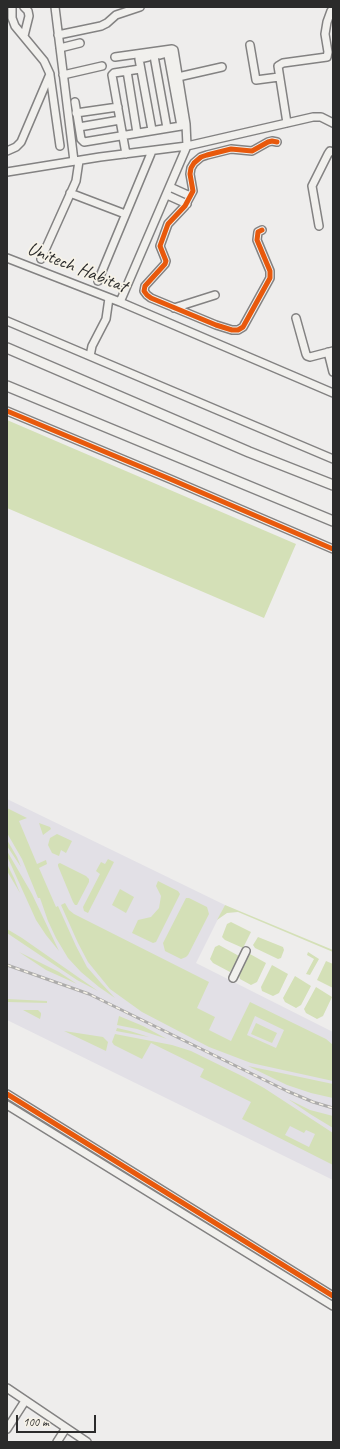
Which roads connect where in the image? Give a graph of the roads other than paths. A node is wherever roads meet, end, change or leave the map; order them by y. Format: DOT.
graph roads {
  1 [pos="12,7"];
  2 [pos="24,7"];
  3 [pos="30,7"];
  4 [pos="55,7"];
  5 [pos="139,7"];
  6 [pos="330,10"];
  7 [pos="9,18"];
  8 [pos="32,24"];
  9 [pos="58,35"];
  10 [pos="24,36"];
  11 [pos="80,43"];
  12 [pos="250,45"];
  13 [pos="60,48"];
  14 [pos="154,56"];
  15 [pos="115,58"];
  16 [pos="102,66"];
  17 [pos="222,67"];
  18 [pos="140,68"];
  19 [pos="127,71"];
  20 [pos="50,74"];
  21 [pos="63,75"];
  22 [pos="178,77"];
  23 [pos="280,77"];
  24 [pos="75,102"];
  25 [pos="118,107"];
  26 [pos="76,113"];
  27 [pos="120,120"];
  28 [pos="287,122"];
  29 [pos="333,123"];
  30 [pos="79,127"];
  31 [pos="167,128"];
  32 [pos="152,130"];
  33 [pos="137,133"];
  34 [pos="122,135"];
  35 [pos="277,142"];
  36 [pos="60,146"];
  37 [pos="187,146"];
  38 [pos="7,151"];
  39 [pos="152,151"];
  40 [pos="333,152"];
  41 [pos="126,154"];
  42 [pos="76,161"];
  43 [pos="7,172"];
  44 [pos="170,187"];
  45 [pos="70,193"];
  46 [pos="167,194"];
  47 [pos="190,196"];
  48 [pos="186,204"];
  49 [pos="125,214"];
  50 [pos="319,226"];
  51 [pos="262,230"];
  52 [pos="7,258"];
  53 [pos="41,260"];
  54 [pos="98,281"];
  55 [pos="215,295"];
  56 [pos="109,298"];
  57 [pos="120,302"];
  58 [pos="174,308"];
  59 [pos="296,318"];
  60 [pos="7,321"];
  61 [pos="7,348"];
  62 [pos="330,352"];
  63 [pos="90,356"];
  64 [pos="333,372"];
  65 [pos="7,386"];
  66 [pos="333,393"];
  67 [pos="7,411"];
  68 [pos="333,459"];
  69 [pos="333,485"];
  70 [pos="333,521"];
  71 [pos="333,549"];
  72 [pos="246,951"];
  73 [pos="233,978"];
  74 [pos="7,1094"];
  75 [pos="7,1105"];
  76 [pos="333,1296"];
  77 [pos="333,1306"];
  78 [pos="7,1388"];
  79 [pos="25,1401"];
  80 [pos="66,1428"];
  81 [pos="7,1430"];
  82 [pos="57,1442"];
  83 [pos="88,1442"];
  1 -- 7 [label="street"];
  2 -- 10 [label="street"];
  3 -- 8 [label="street"];
  4 -- 9 [label="street"];
  5 -- 9 [label="street"];
  6 -- 23 [label="street"];
  7 -- 10 [label="street"];
  9 -- 13 [label="street"];
  10 -- 20 [label="street"];
  11 -- 13 [label="street"];
  12 -- 23 [label="street"];
  13 -- 21 [label="street"];
  14 -- 18 [label="street"];
  14 -- 31 [label="street"];
  14 -- 31 [label="street"];
  15 -- 22 [label="street"];
  16 -- 21 [label="street"];
  17 -- 22 [label="street"];
  18 -- 19 [label="street"];
  18 -- 32 [label="street"];
  19 -- 25 [label="street"];
  19 -- 33 [label="street"];
  20 -- 36 [label="street"];
  20 -- 38 [label="street"];
  21 -- 42 [label="street"];
  22 -- 37 [label="street"];
  23 -- 28 [label="street"];
  24 -- 26 [label="street"];
  25 -- 26 [label="street"];
  25 -- 27 [label="street"];
  26 -- 30 [label="street"];
  27 -- 30 [label="street"];
  27 -- 34 [label="street"];
  28 -- 29 [label="street"];
  28 -- 37 [label="street"];
  30 -- 34 [label="street"];
  31 -- 32 [label="street"];
  32 -- 33 [label="street"];
  33 -- 34 [label="street"];
  34 -- 41 [label="street"];
  35 -- 47 [label="street"];
  37 -- 39 [label="street"];
  37 -- 44 [label="street"];
  39 -- 41 [label="street"];
  39 -- 49 [label="street"];
  40 -- 50 [label="street"];
  41 -- 42 [label="street"];
  42 -- 43 [label="street"];
  42 -- 45 [label="street"];
  44 -- 46 [label="street"];
  44 -- 47 [label="street"];
  45 -- 49 [label="street"];
  45 -- 53 [label="street"];
  46 -- 48 [label="street"];
  46 -- 57 [label="street"];
  47 -- 48 [label="street"];
  48 -- 58 [label="street"];
  49 -- 54 [label="street"];
  51 -- 58 [label="street"];
  52 -- 56 [label="street, Unitech Habitat"];
  55 -- 58 [label="street"];
  56 -- 57 [label="street, Unitech Habitat"];
  56 -- 63 [label="street"];
  57 -- 66 [label="street, Unitech Habitat"];
  59 -- 62 [label="street"];
  60 -- 63 [label="street"];
  61 -- 69 [label="main road"];
  62 -- 64 [label="street"];
  63 -- 68 [label="street"];
  65 -- 70 [label="main road"];
  67 -- 71 [label="street"];
  72 -- 73 [label="street"];
  74 -- 76 [label="street"];
  75 -- 77 [label="street"];
  78 -- 79 [label="street"];
  79 -- 80 [label="street"];
  79 -- 81 [label="street"];
  80 -- 82 [label="street"];
  80 -- 83 [label="street"];
}
